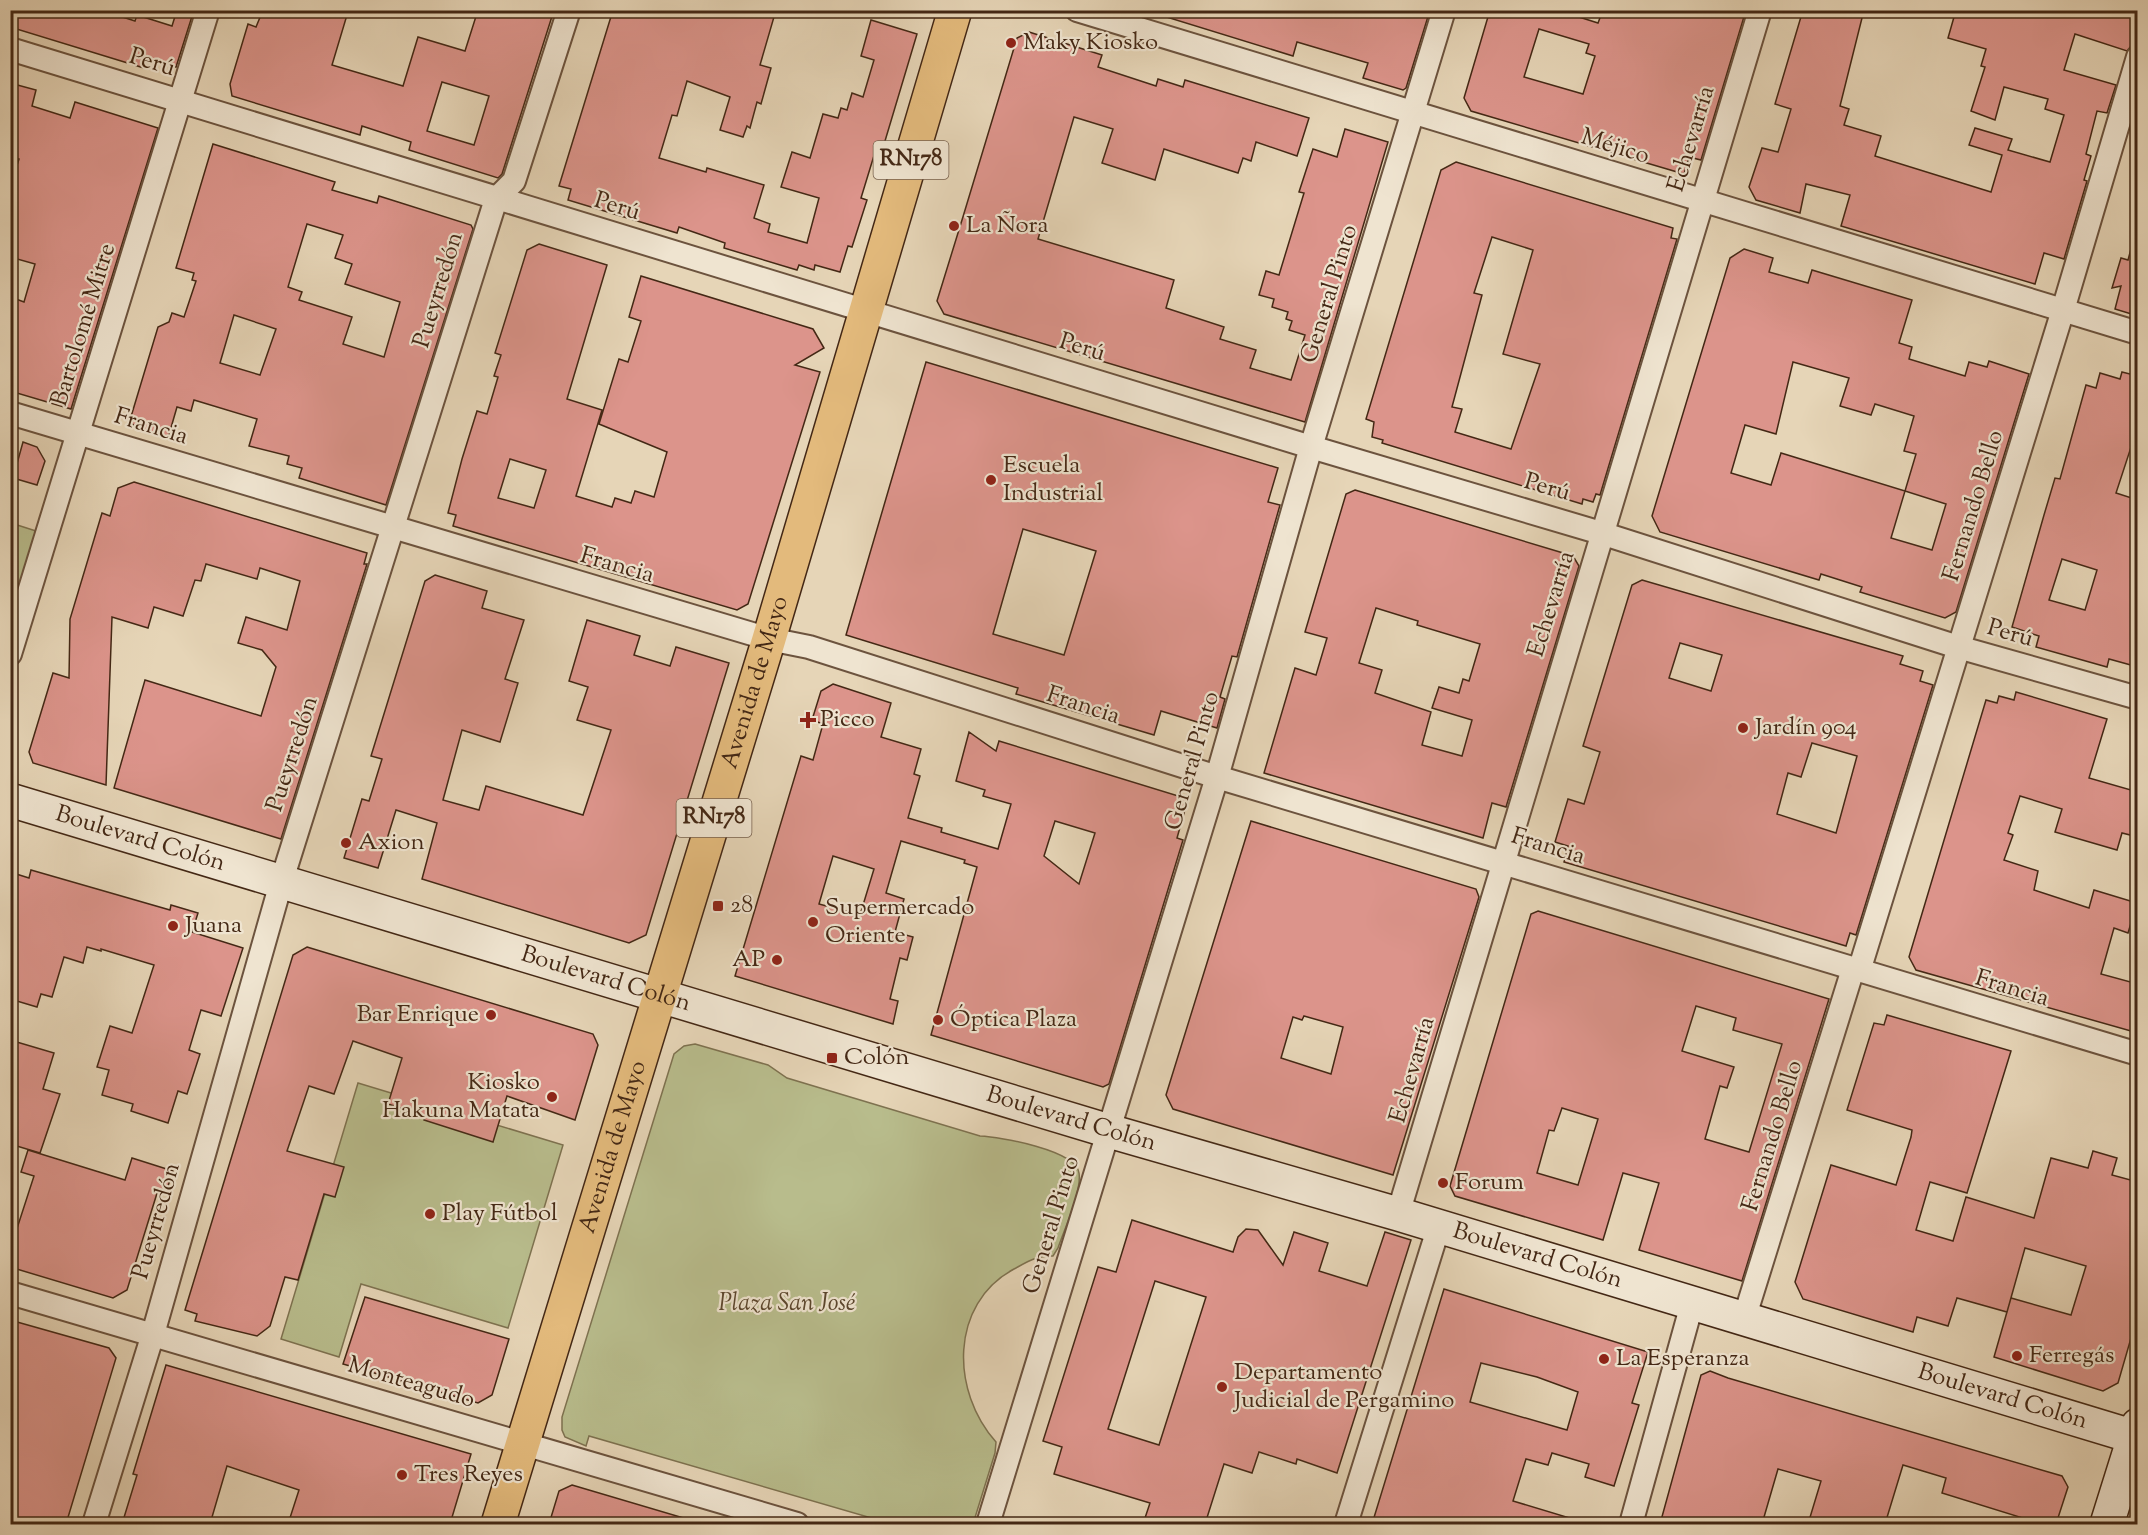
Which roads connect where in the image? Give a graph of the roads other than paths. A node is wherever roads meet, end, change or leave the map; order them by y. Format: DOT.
graph roads {
  1 [pos="208,10"];
  2 [pos="569,10"];
  3 [pos="955,10"];
  4 [pos="1077,10"];
  5 [pos="1444,10"];
  6 [pos="1760,10"];
  7 [pos="10,49"];
  8 [pos="2138,57"];
  9 [pos="181,100"];
  10 [pos="1414,113"];
  11 [pos="496,199"];
  12 [pos="1701,203"];
  13 [pos="867,310"];
  14 [pos="2063,310"];
  15 [pos="2138,333"];
  16 [pos="10,413"];
  17 [pos="79,434"];
  18 [pos="1311,447"];
  19 [pos="393,528"];
  20 [pos="1601,533"];
  21 [pos="769,639"];
  22 [pos="1958,647"];
  23 [pos="10,654"];
  24 [pos="2138,698"];
  25 [pos="1217,777"];
  26 [pos="10,800"];
  27 [pos="1503,861"];
  28 [pos="281,883"];
  29 [pos="1856,970"];
  30 [pos="661,997"];
  31 [pos="2138,1054"];
  32 [pos="1109,1131"];
  33 [pos="1398,1214"];
  34 [pos="1439,1226"];
  35 [pos="10,1293"];
  36 [pos="1692,1304"];
  37 [pos="1744,1319"];
  38 [pos="153,1335"];
  39 [pos="2136,1434"];
  40 [pos="524,1444"];
  41 [pos="94,1524"];
  42 [pos="498,1524"];
  43 [pos="797,1524"];
  44 [pos="988,1524"];
  45 [pos="1346,1524"];
  46 [pos="1631,1524"];
  47 [pos="2107,1524"];
  1 -- 9 [label="street, Bartolomé Mitre"];
  2 -- 11 [label="street, Pueyrredón"];
  3 -- 13 [label="main road, Avenida de Mayo / RN178"];
  4 -- 10 [label="street, Méjico"];
  5 -- 10 [label="street, General Pinto"];
  6 -- 12 [label="street, Echevarría"];
  7 -- 9 [label="street, Perú"];
  8 -- 14 [label="street, Fernando Bello"];
  9 -- 11 [label="street, Perú"];
  9 -- 17 [label="street, Bartolomé Mitre"];
  10 -- 12 [label="street, Méjico"];
  10 -- 18 [label="street, General Pinto"];
  11 -- 13 [label="street, Perú"];
  11 -- 19 [label="street, Pueyrredón"];
  12 -- 14 [label="street, Méjico"];
  12 -- 20 [label="street, Echevarría"];
  13 -- 18 [label="street, Perú"];
  13 -- 21 [label="main road, Avenida de Mayo / RN178"];
  14 -- 15 [label="street, Méjico"];
  14 -- 22 [label="street, Fernando Bello"];
  16 -- 17 [label="street, Francia"];
  17 -- 19 [label="street, Francia"];
  17 -- 23 [label="street, Bartolomé Mitre"];
  18 -- 20 [label="street, Perú"];
  18 -- 25 [label="street, General Pinto"];
  19 -- 21 [label="street, Francia"];
  19 -- 28 [label="street, Pueyrredón"];
  20 -- 22 [label="street, Perú"];
  20 -- 27 [label="street, Echevarría"];
  21 -- 25 [label="street, Francia"];
  21 -- 30 [label="main road, Avenida de Mayo / RN178"];
  22 -- 24 [label="street, Perú"];
  22 -- 29 [label="street, Fernando Bello"];
  25 -- 27 [label="street, Francia"];
  25 -- 32 [label="street, General Pinto"];
  26 -- 28 [label="main road, Boulevard Colón"];
  27 -- 29 [label="street, Francia"];
  27 -- 33 [label="street, Echevarría"];
  28 -- 30 [label="main road, Boulevard Colón"];
  28 -- 38 [label="street, Pueyrredón"];
  29 -- 31 [label="street, Francia"];
  29 -- 37 [label="street, Fernando Bello"];
  30 -- 32 [label="main road, Boulevard Colón"];
  30 -- 40 [label="main road, Avenida de Mayo / RN178"];
  32 -- 33 [label="main road, Boulevard Colón"];
  32 -- 44 [label="street, General Pinto"];
  33 -- 34 [label="main road, Boulevard Colón"];
  34 -- 36 [label="main road, Boulevard Colón"];
  34 -- 45 [label="street"];
  35 -- 38 [label="street, Monteagudo"];
  36 -- 37 [label="main road, Boulevard Colón"];
  36 -- 46 [label="street"];
  37 -- 39 [label="main road, Boulevard Colón"];
  38 -- 40 [label="street, Monteagudo"];
  38 -- 41 [label="street, Pueyrredón"];
  39 -- 47 [label="main road"];
  40 -- 42 [label="main road, Avenida de Mayo / RN178"];
  40 -- 43 [label="street, Monteagudo"];
}
